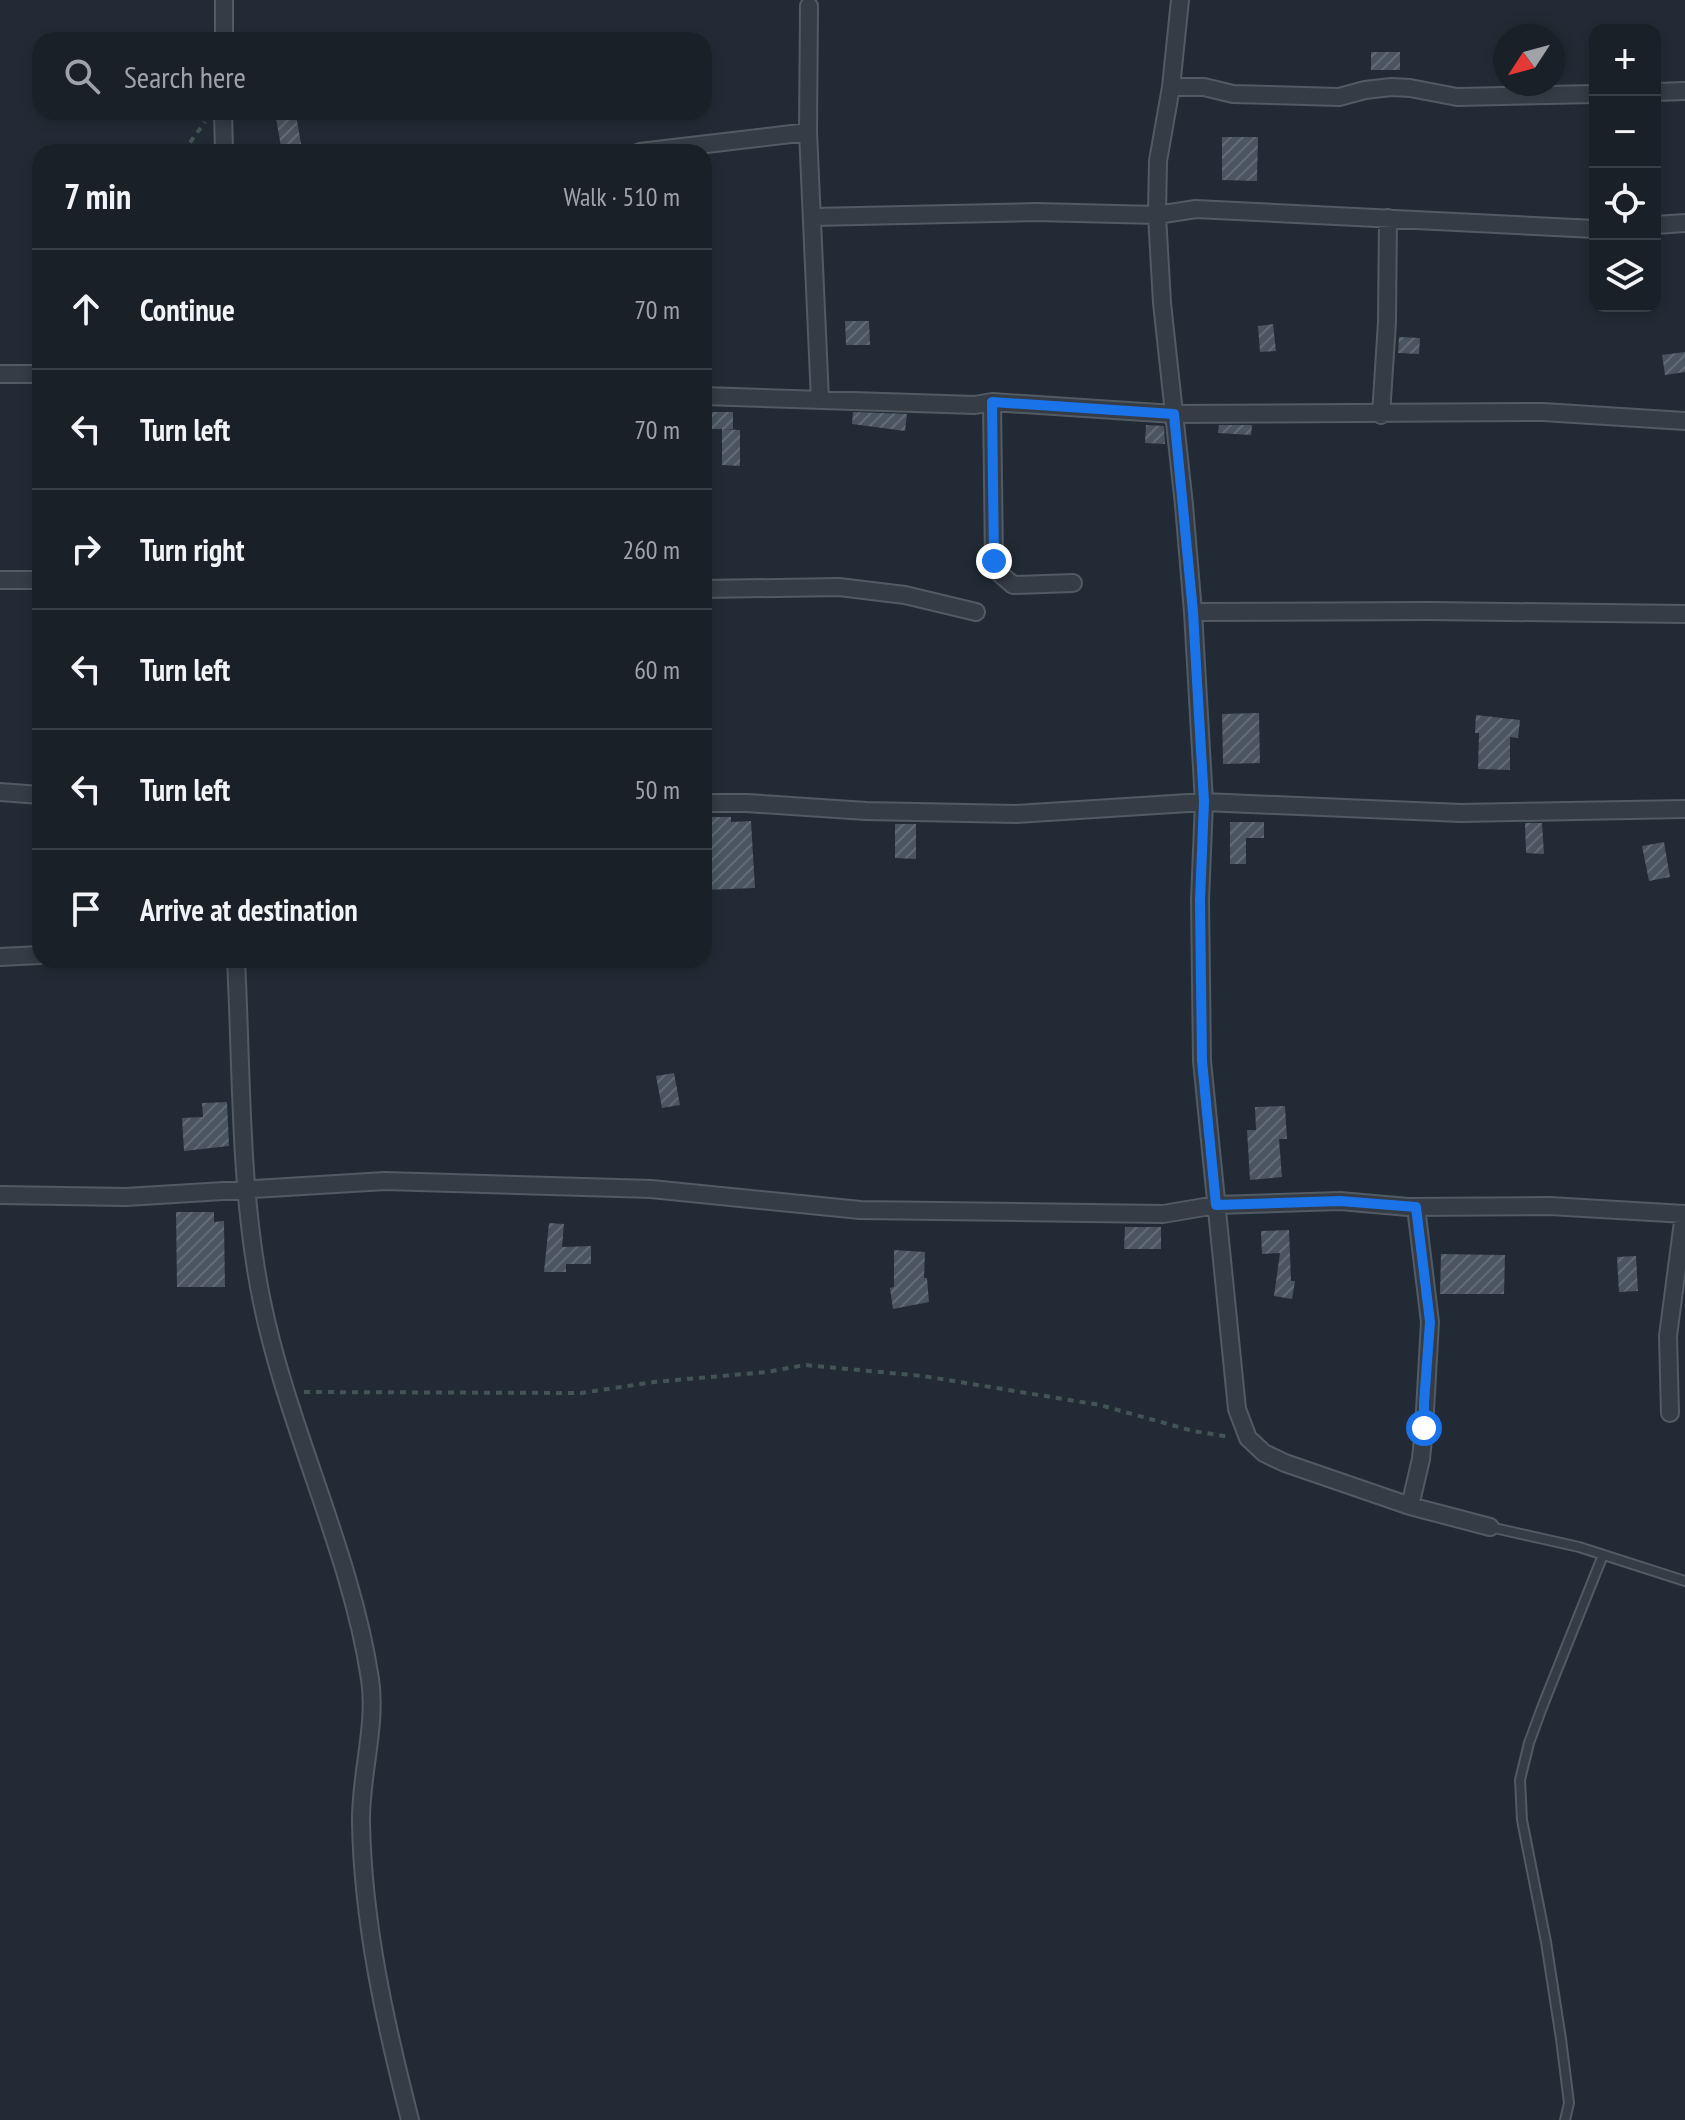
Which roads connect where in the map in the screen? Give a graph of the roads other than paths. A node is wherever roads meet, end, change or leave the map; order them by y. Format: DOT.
graph roads {
  1 [pos="224,0"];
  2 [pos="1180,0"];
  3 [pos="809,6"];
  4 [pos="224,32"];
  5 [pos="1171,87"];
  6 [pos="1685,91"];
  7 [pos="1661,92"];
  8 [pos="1589,94"];
  9 [pos="217,120"];
  10 [pos="808,132"];
  11 [pos="222,144"];
  12 [pos="707,144"];
  13 [pos="1157,215"];
  14 [pos="813,217"];
  15 [pos="1388,218"];
  16 [pos="1685,223"];
  17 [pos="1661,225"];
  18 [pos="1589,229"];
  19 [pos="0,374"];
  20 [pos="32,374"];
  21 [pos="712,396"];
  22 [pos="820,400"];
  23 [pos="992,402"];
  24 [pos="1174,414"];
  25 [pos="1381,415"];
  26 [pos="1685,421"];
  27 [pos="0,580"];
  28 [pos="32,580"];
  29 [pos="1073,583"];
  30 [pos="712,589"];
  31 [pos="976,612"];
  32 [pos="1193,612"];
  33 [pos="1685,614"];
  34 [pos="0,792"];
  35 [pos="32,794"];
  36 [pos="1204,802"];
  37 [pos="712,803"];
  38 [pos="1685,809"];
  39 [pos="32,955"];
  40 [pos="0,957"];
  41 [pos="236,968"];
  42 [pos="246,1190"];
  43 [pos="0,1195"];
  44 [pos="1216,1205"];
  45 [pos="1416,1207"];
  46 [pos="1684,1214"];
  47 [pos="1670,1413"];
  48 [pos="1410,1506"];
  49 [pos="1490,1527"];
  50 [pos="1603,1555"];
  51 [pos="1685,1581"];
  52 [pos="410,2120"];
  53 [pos="1565,2120"];
  1 -- 4 [label="street"];
  2 -- 5 [label="street"];
  3 -- 10 [label="street"];
  5 -- 8 [label="street"];
  5 -- 13 [label="street"];
  6 -- 7 [label="street"];
  9 -- 11 [label="street"];
  10 -- 12 [label="street"];
  10 -- 14 [label="street"];
  13 -- 14 [label="street"];
  13 -- 15 [label="street"];
  13 -- 24 [label="street"];
  14 -- 22 [label="street"];
  15 -- 18 [label="street"];
  15 -- 25 [label="street"];
  16 -- 17 [label="street"];
  19 -- 20 [label="street"];
  21 -- 22 [label="street"];
  22 -- 23 [label="street"];
  23 -- 24 [label="street"];
  23 -- 29 [label="street"];
  24 -- 25 [label="street"];
  24 -- 32 [label="street"];
  25 -- 26 [label="street"];
  27 -- 28 [label="street"];
  30 -- 31 [label="street"];
  32 -- 33 [label="street"];
  32 -- 36 [label="street"];
  34 -- 35 [label="street"];
  36 -- 37 [label="street"];
  36 -- 38 [label="street"];
  36 -- 44 [label="street"];
  39 -- 40 [label="street"];
  41 -- 42 [label="street"];
  42 -- 43 [label="street"];
  42 -- 44 [label="street"];
  42 -- 52 [label="street"];
  44 -- 45 [label="street"];
  44 -- 48 [label="street"];
  45 -- 46 [label="street"];
  45 -- 48 [label="street"];
  46 -- 47 [label="street"];
  48 -- 49 [label="street"];
  49 -- 50 [label="lane"];
  50 -- 51 [label="lane"];
  50 -- 53 [label="lane"];
}
